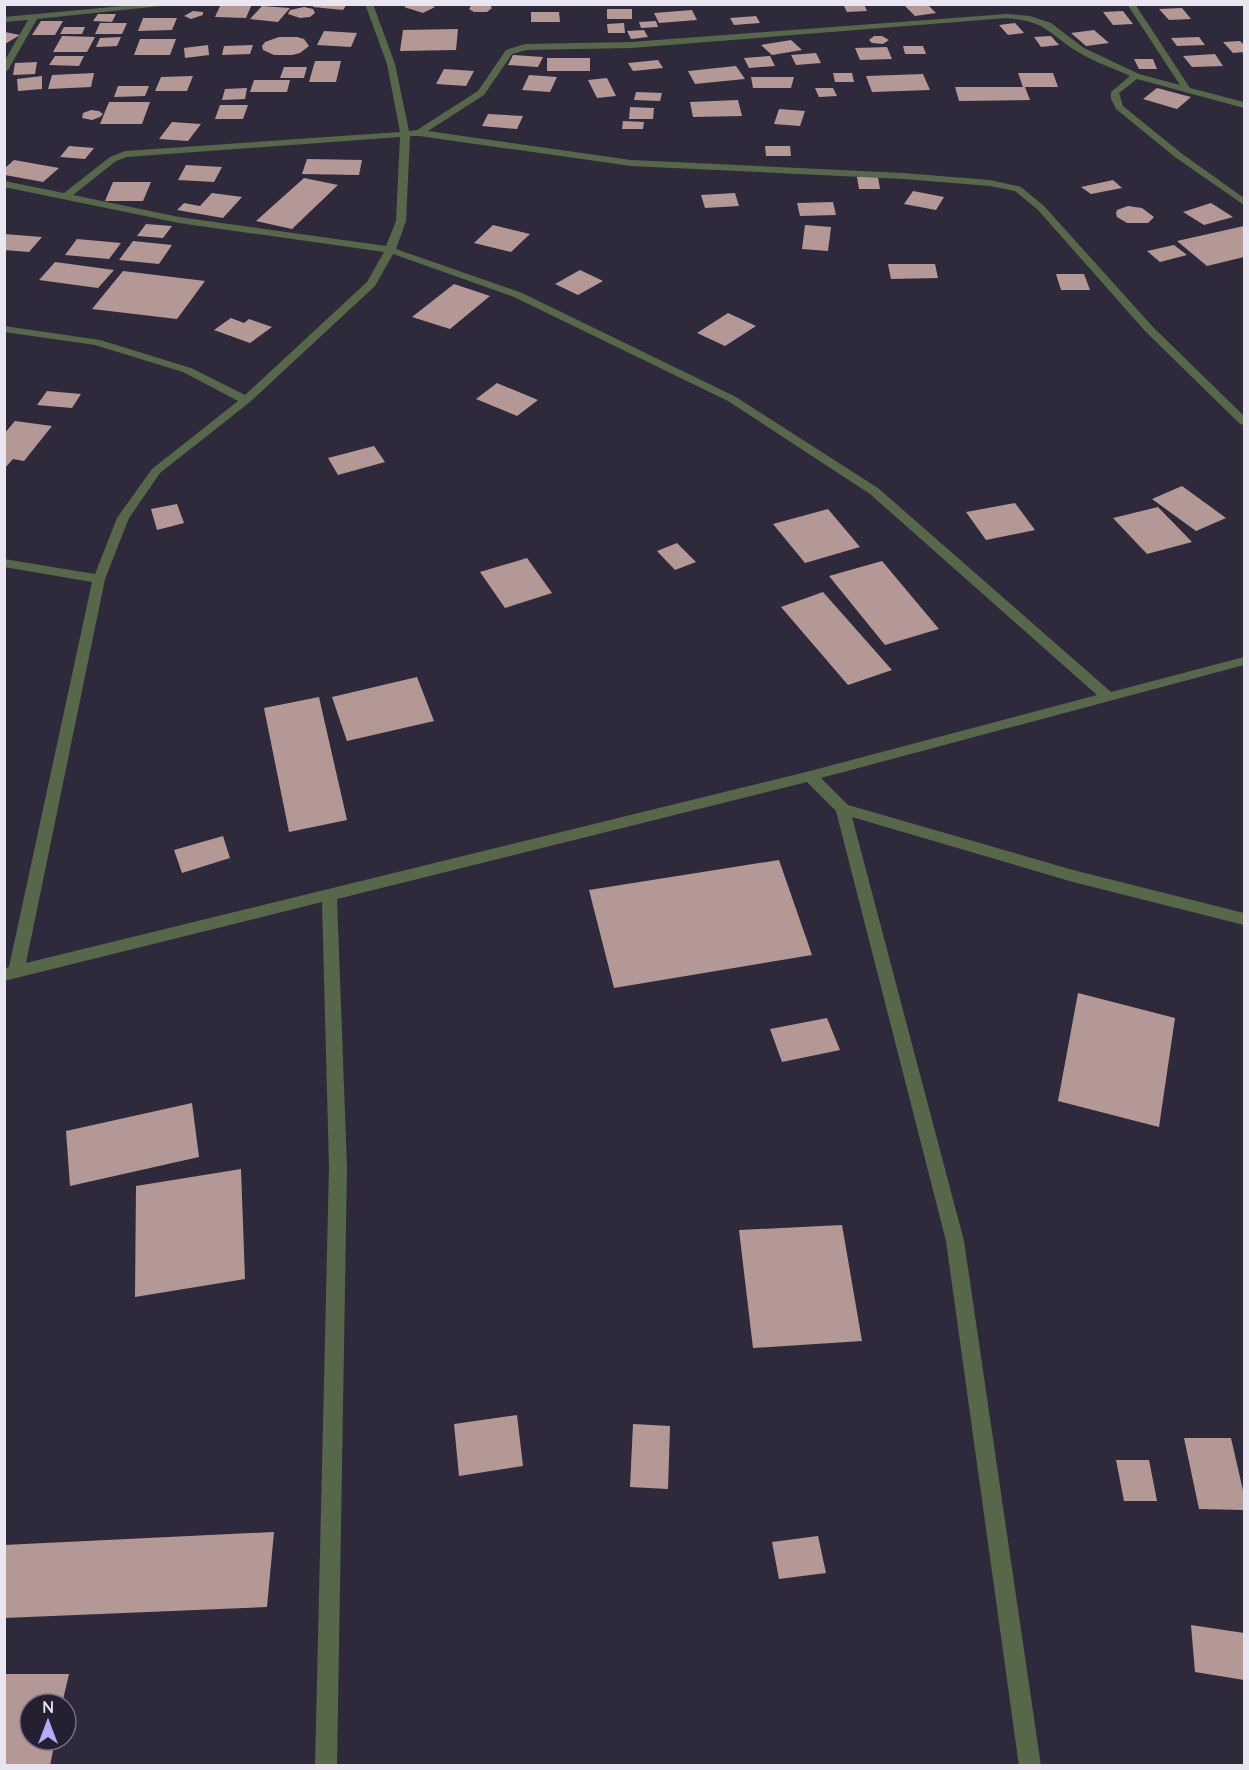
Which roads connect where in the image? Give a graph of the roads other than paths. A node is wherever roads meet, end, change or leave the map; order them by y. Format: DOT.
graph roads {
  1 [pos="176,4"];
  2 [pos="369,4"];
  3 [pos="1131,4"];
  4 [pos="34,17"];
  5 [pos="4,20"];
  6 [pos="4,70"];
  7 [pos="1136,76"];
  8 [pos="1186,88"];
  9 [pos="1245,105"];
  10 [pos="419,133"];
  11 [pos="405,135"];
  12 [pos="4,183"];
  13 [pos="64,198"];
  14 [pos="1245,202"];
  15 [pos="390,250"];
  16 [pos="4,329"];
  17 [pos="246,400"];
  18 [pos="1245,422"];
  19 [pos="4,563"];
  20 [pos="99,579"];
  21 [pos="1245,661"];
  22 [pos="1108,697"];
  23 [pos="810,776"];
  24 [pos="843,808"];
  25 [pos="329,893"];
  26 [pos="1245,919"];
  27 [pos="10,973"];
  28 [pos="326,1766"];
  29 [pos="1030,1766"];
  1 -- 4 [label="street"];
  2 -- 11 [label="street"];
  3 -- 8 [label="street"];
  4 -- 5 [label="street"];
  4 -- 6 [label="street"];
  7 -- 8 [label="street"];
  7 -- 10 [label="street"];
  7 -- 14 [label="street"];
  8 -- 9 [label="street"];
  10 -- 11 [label="street"];
  10 -- 18 [label="street"];
  11 -- 13 [label="street"];
  11 -- 15 [label="street"];
  12 -- 13 [label="street"];
  13 -- 15 [label="street"];
  15 -- 17 [label="street"];
  15 -- 22 [label="street"];
  16 -- 17 [label="street"];
  17 -- 20 [label="street"];
  19 -- 20 [label="street"];
  20 -- 27 [label="street"];
  21 -- 22 [label="street"];
  22 -- 23 [label="street"];
  23 -- 24 [label="street"];
  23 -- 25 [label="street"];
  24 -- 26 [label="street"];
  24 -- 29 [label="street"];
  25 -- 27 [label="street"];
  25 -- 28 [label="street"];
}
